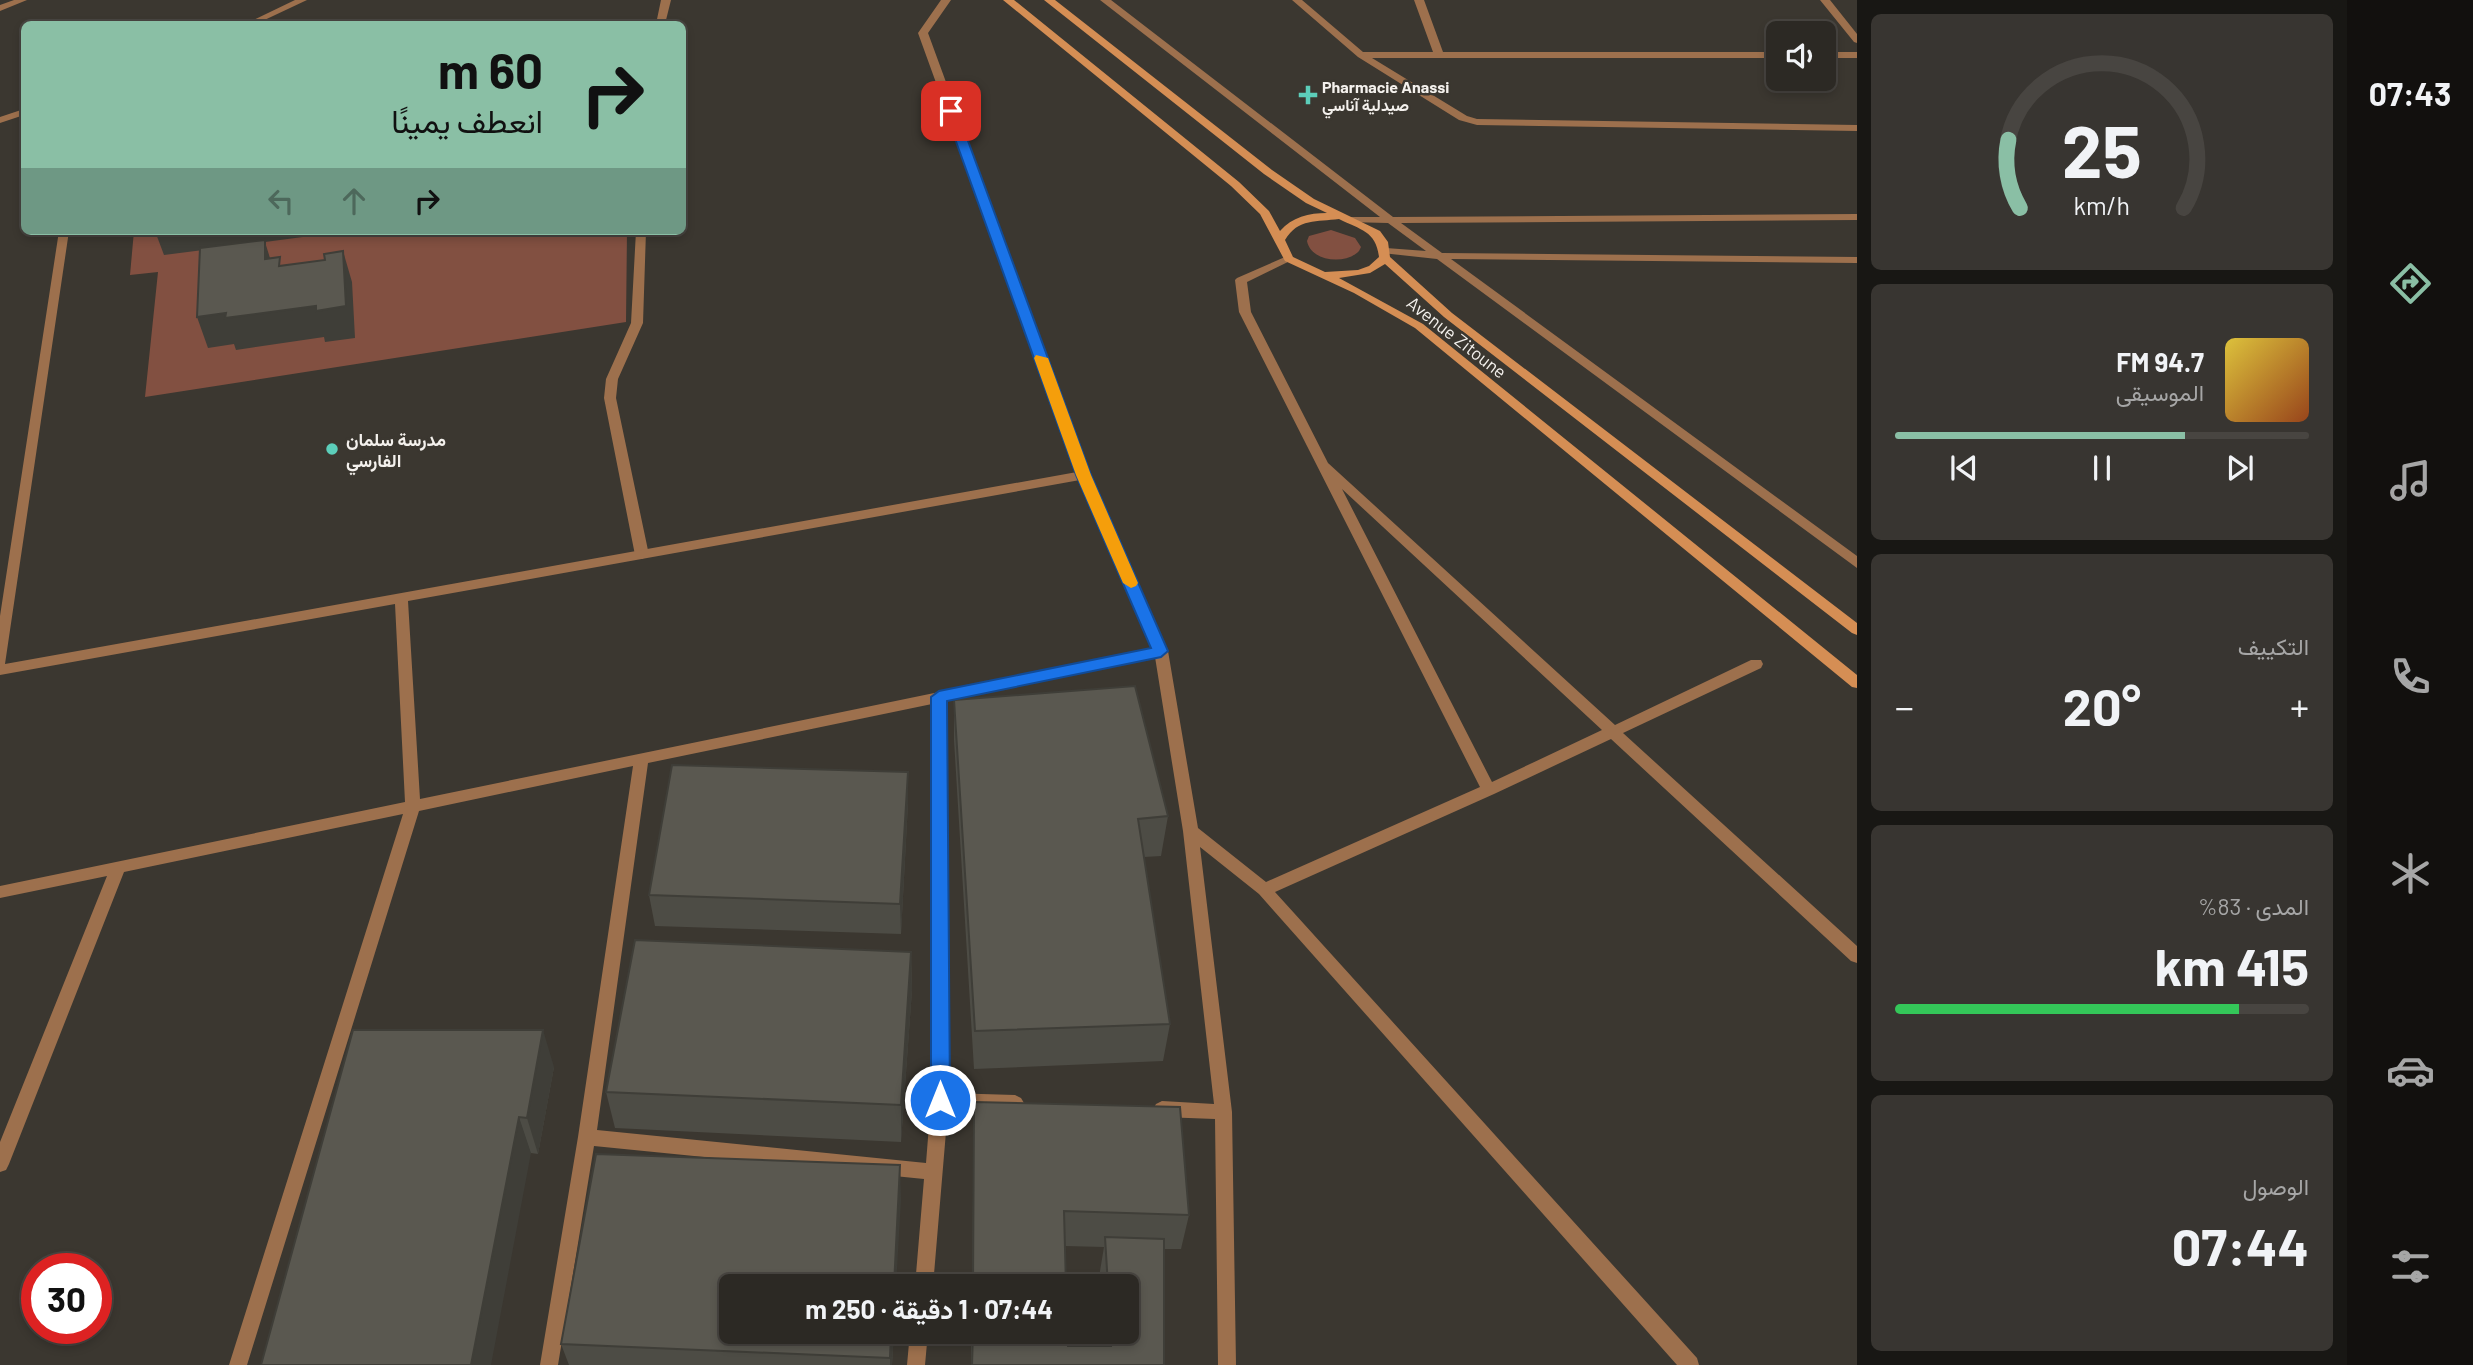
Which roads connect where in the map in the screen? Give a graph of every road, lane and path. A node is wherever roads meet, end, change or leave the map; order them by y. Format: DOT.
graph roads {
  1 [pos="22,0"];
  2 [pos="302,0"];
  3 [pos="666,0"];
  4 [pos="946,0"];
  5 [pos="1008,0"];
  6 [pos="1049,0"];
  7 [pos="1105,0"];
  8 [pos="1297,0"];
  9 [pos="1419,0"];
  10 [pos="1825,0"];
  11 [pos="0,8"];
  12 [pos="256,21"];
  13 [pos="661,21"];
  14 [pos="1857,40"];
  15 [pos="1362,55"];
  16 [pos="1439,55"];
  17 [pos="1766,55"];
  18 [pos="1836,55"];
  19 [pos="1857,55"];
  20 [pos="21,113"];
  21 [pos="0,120"];
  22 [pos="1857,128"];
  23 [pos="1857,217"];
  24 [pos="1348,219"];
  25 [pos="1392,221"];
  26 [pos="63,235"];
  27 [pos="641,235"];
  28 [pos="1280,239"];
  29 [pos="1385,255"];
  30 [pos="1440,256"];
  31 [pos="1289,258"];
  32 [pos="1857,260"];
  33 [pos="1316,272"];
  34 [pos="1323,465"];
  35 [pos="1084,475"];
  36 [pos="642,555"];
  37 [pos="1857,563"];
  38 [pos="401,599"];
  39 [pos="1857,630"];
  40 [pos="1161,651"];
  41 [pos="0,661"];
  42 [pos="1756,664"];
  43 [pos="0,670"];
  44 [pos="1857,683"];
  45 [pos="939,697"];
  46 [pos="1613,732"];
  47 [pos="641,759"];
  48 [pos="1489,790"];
  49 [pos="413,806"];
  50 [pos="1191,831"];
  51 [pos="118,868"];
  52 [pos="1264,890"];
  53 [pos="0,892"];
  54 [pos="1857,956"];
  55 [pos="940,1100"];
  56 [pos="1035,1104"];
  57 [pos="1142,1108"];
  58 [pos="1223,1112"];
  59 [pos="587,1137"];
  60 [pos="0,1164"];
  61 [pos="935,1172"];
  62 [pos="924,1274"];
  63 [pos="918,1344"];
  64 [pos="238,1365"];
  65 [pos="549,1365"];
  66 [pos="915,1365"];
  67 [pos="1227,1365"];
  68 [pos="1690,1365"];
  1 -- 11 [label="street"];
  2 -- 12 [label="street"];
  3 -- 13 [label="street"];
  4 -- 35 [label="street"];
  5 -- 28 [label="main road"];
  6 -- 24 [label="main road, Avenue Zitoune"];
  7 -- 25 [label="street"];
  8 -- 15 [label="street"];
  9 -- 16 [label="street"];
  10 -- 14 [label="street"];
  15 -- 16 [label="street"];
  15 -- 22 [label="street"];
  16 -- 17 [label="street"];
  18 -- 19 [label="street"];
  20 -- 21 [label="street"];
  23 -- 25 [label="street"];
  24 -- 25 [label="street"];
  24 -- 28 [label="main road"];
  24 -- 29 [label="main road, Avenue Zitoune"];
  25 -- 30 [label="street"];
  26 -- 41 [label="street"];
  27 -- 36 [label="street"];
  28 -- 31 [label="main road"];
  29 -- 30 [label="street"];
  29 -- 33 [label="main road"];
  29 -- 39 [label="main road, Avenue Zitoune"];
  30 -- 32 [label="street"];
  30 -- 37 [label="street"];
  31 -- 33 [label="main road, Avenue Zitoune"];
  31 -- 34 [label="street"];
  33 -- 44 [label="main road, Avenue Zitoune"];
  34 -- 46 [label="street"];
  34 -- 48 [label="street"];
  35 -- 36 [label="street"];
  35 -- 40 [label="street"];
  36 -- 38 [label="street"];
  38 -- 43 [label="street"];
  38 -- 49 [label="street"];
  40 -- 45 [label="street"];
  40 -- 50 [label="street"];
  42 -- 46 [label="street"];
  45 -- 47 [label="street"];
  45 -- 55 [label="street"];
  46 -- 48 [label="street"];
  46 -- 54 [label="street"];
  47 -- 49 [label="street"];
  47 -- 59 [label="street"];
  48 -- 52 [label="street"];
  49 -- 51 [label="street"];
  49 -- 64 [label="street"];
  50 -- 52 [label="street"];
  50 -- 58 [label="street"];
  51 -- 53 [label="street"];
  51 -- 60 [label="street"];
  52 -- 68 [label="street"];
  55 -- 56 [label="street"];
  55 -- 61 [label="street"];
  57 -- 58 [label="street"];
  58 -- 67 [label="street"];
  59 -- 61 [label="street"];
  59 -- 65 [label="street"];
  61 -- 62 [label="street"];
  63 -- 66 [label="street"];
}
